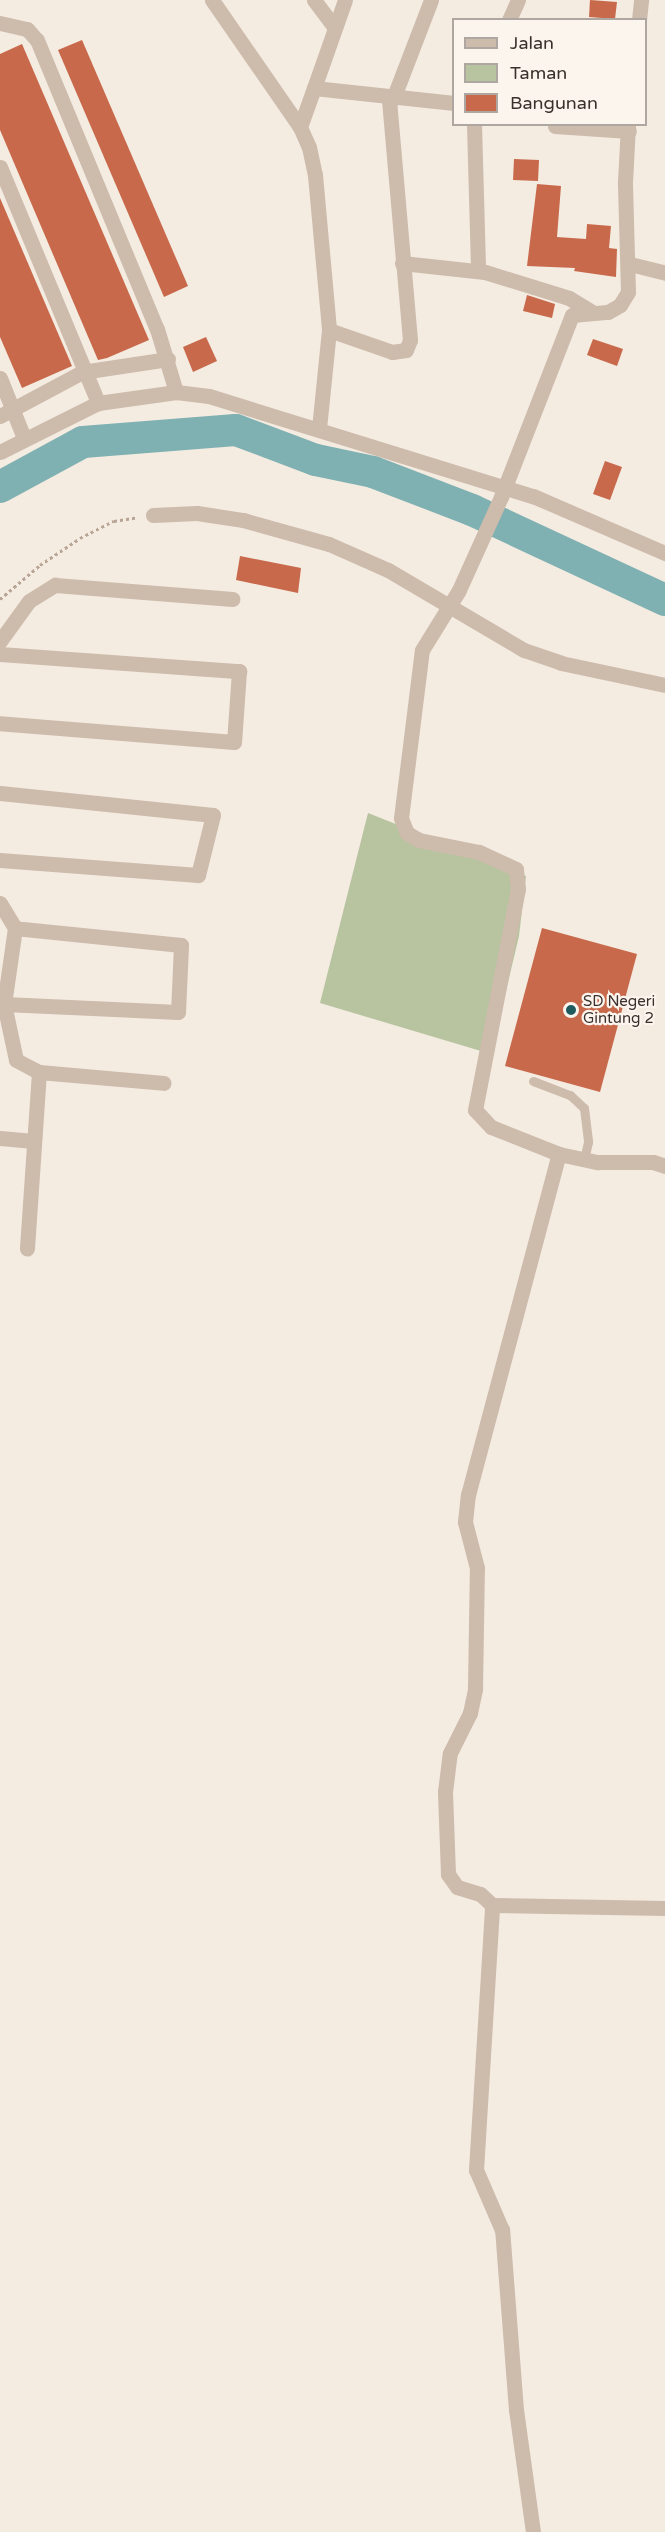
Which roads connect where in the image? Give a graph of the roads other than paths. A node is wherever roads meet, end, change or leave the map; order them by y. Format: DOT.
graph roads {
  1 [pos="212,0"];
  2 [pos="314,0"];
  3 [pos="345,0"];
  4 [pos="431,0"];
  5 [pos="518,0"];
  6 [pos="641,0"];
  7 [pos="510,18"];
  8 [pos="639,18"];
  9 [pos="0,23"];
  10 [pos="334,27"];
  11 [pos="314,88"];
  12 [pos="391,99"];
  13 [pos="452,103"];
  14 [pos="474,126"];
  15 [pos="555,126"];
  16 [pos="300,127"];
  17 [pos="629,128"];
  18 [pos="0,167"];
  19 [pos="402,263"];
  20 [pos="630,264"];
  21 [pos="478,271"];
  22 [pos="665,273"];
  23 [pos="591,311"];
  24 [pos="328,330"];
  25 [pos="168,359"];
  26 [pos="84,376"];
  27 [pos="0,378"];
  28 [pos="176,392"];
  29 [pos="97,400"];
  30 [pos="6,411"];
  31 [pos="319,429"];
  32 [pos="24,438"];
  33 [pos="0,452"];
  34 [pos="503,492"];
  35 [pos="153,515"];
  36 [pos="665,553"];
  37 [pos="232,599"];
  38 [pos="450,606"];
  39 [pos="0,641"];
  40 [pos="0,654"];
  41 [pos="665,685"];
  42 [pos="0,723"];
  43 [pos="0,794"];
  44 [pos="0,860"];
  45 [pos="0,903"];
  46 [pos="15,928"];
  47 [pos="4,1004"];
  48 [pos="39,1072"];
  49 [pos="533,1081"];
  50 [pos="164,1083"];
  51 [pos="0,1138"];
  52 [pos="34,1141"];
  53 [pos="560,1154"];
  54 [pos="584,1160"];
  55 [pos="665,1166"];
  56 [pos="27,1249"];
  57 [pos="492,1905"];
  58 [pos="665,1908"];
  59 [pos="533,2532"];
  1 -- 16 [label="street"];
  2 -- 10 [label="street"];
  3 -- 10 [label="street"];
  4 -- 12 [label="street"];
  5 -- 7 [label="street"];
  6 -- 8 [label="street"];
  9 -- 25 [label="street"];
  10 -- 11 [label="street"];
  11 -- 12 [label="street"];
  11 -- 16 [label="street"];
  12 -- 13 [label="street"];
  12 -- 19 [label="street"];
  14 -- 21 [label="street"];
  15 -- 17 [label="street"];
  16 -- 24 [label="street"];
  17 -- 20 [label="street"];
  18 -- 26 [label="street"];
  19 -- 21 [label="street"];
  19 -- 24 [label="street"];
  20 -- 22 [label="street"];
  20 -- 23 [label="street"];
  21 -- 23 [label="street"];
  23 -- 34 [label="street"];
  24 -- 31 [label="street"];
  25 -- 26 [label="street"];
  25 -- 28 [label="street"];
  26 -- 29 [label="street"];
  26 -- 30 [label="street"];
  27 -- 30 [label="street"];
  28 -- 29 [label="street"];
  28 -- 31 [label="street"];
  29 -- 32 [label="street"];
  30 -- 32 [label="street"];
  31 -- 34 [label="street"];
  32 -- 33 [label="street"];
  34 -- 36 [label="street"];
  34 -- 38 [label="street"];
  35 -- 38 [label="street"];
  37 -- 39 [label="street"];
  38 -- 41 [label="street"];
  38 -- 53 [label="street"];
  40 -- 42 [label="street"];
  43 -- 44 [label="street"];
  45 -- 46 [label="street"];
  46 -- 47 [label="street"];
  46 -- 47 [label="street"];
  47 -- 48 [label="street"];
  48 -- 50 [label="street"];
  48 -- 52 [label="street"];
  49 -- 54 [label="lane"];
  51 -- 52 [label="street"];
  52 -- 56 [label="street"];
  53 -- 54 [label="street"];
  53 -- 57 [label="street"];
  54 -- 55 [label="street"];
  57 -- 58 [label="street"];
  57 -- 59 [label="street"];
}
